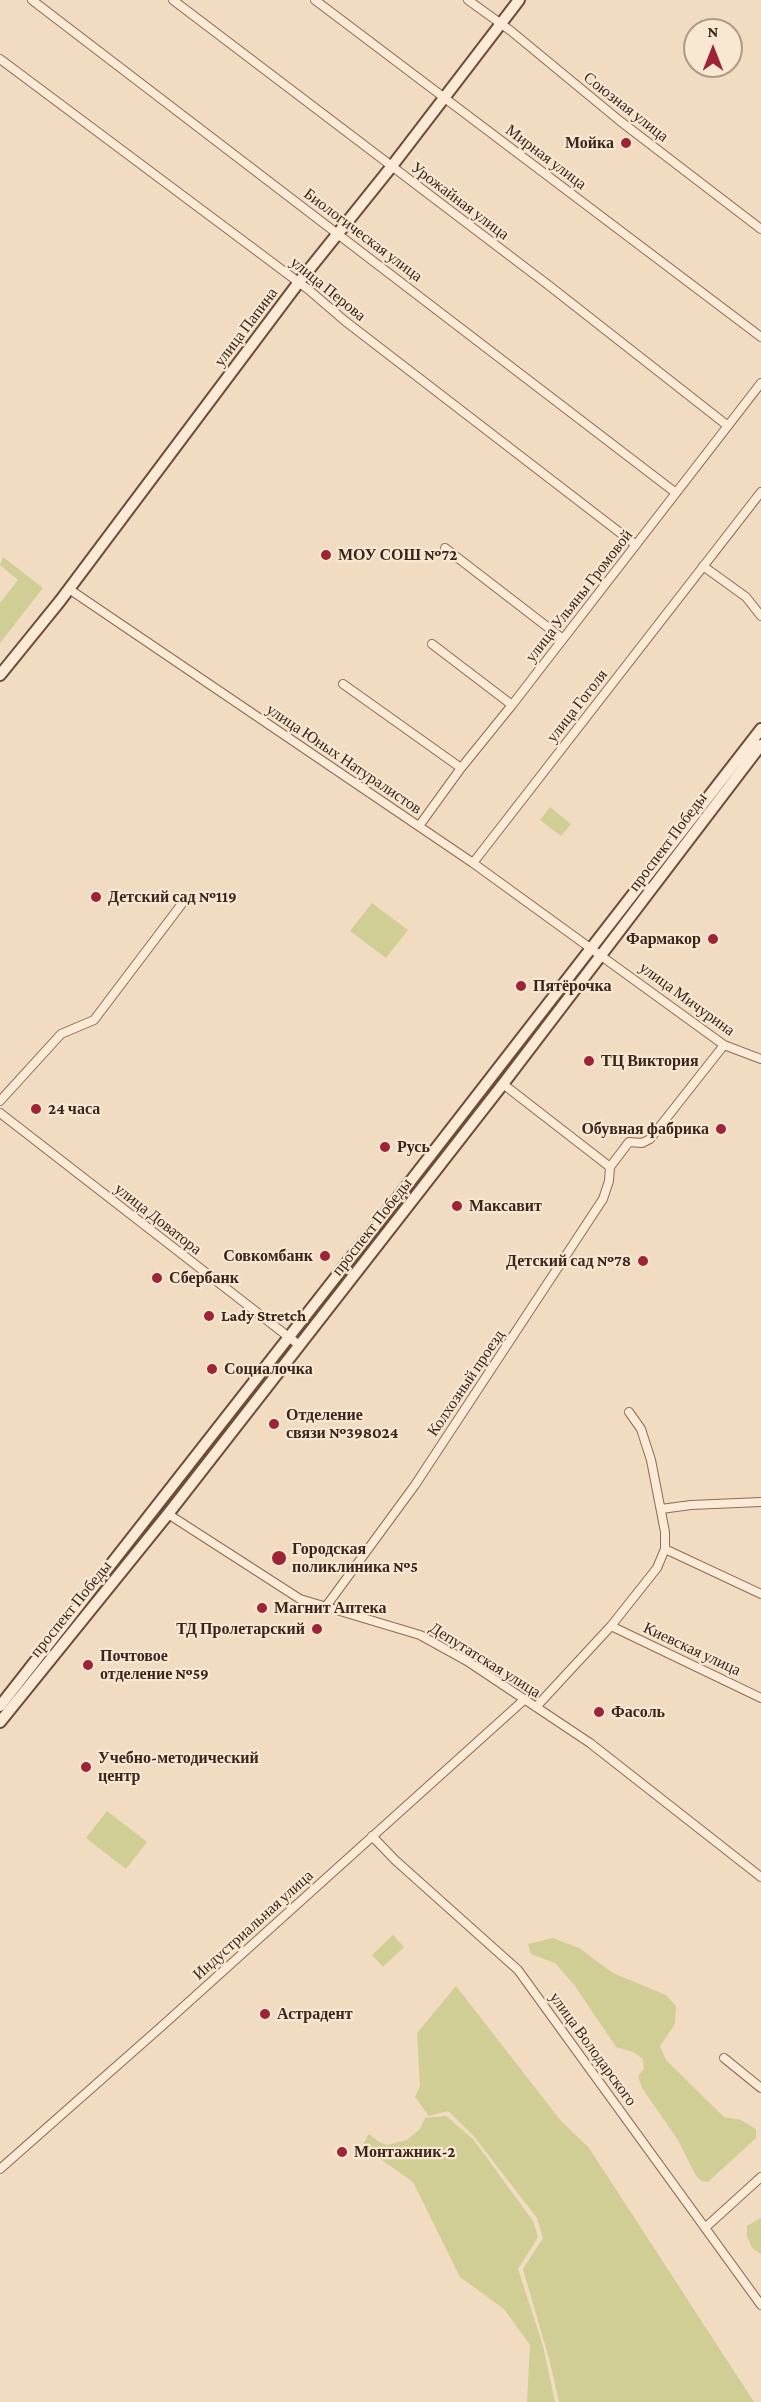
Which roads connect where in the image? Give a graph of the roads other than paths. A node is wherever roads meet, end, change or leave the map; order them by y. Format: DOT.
graph roads {
  1 [pos="32,0"];
  2 [pos="173,0"];
  3 [pos="315,0"];
  4 [pos="519,0"];
  5 [pos="472,2"];
  6 [pos="501,23"];
  7 [pos="0,59"];
  8 [pos="445,97"];
  9 [pos="392,166"];
  10 [pos="761,229"];
  11 [pos="338,233"];
  12 [pos="299,282"];
  13 [pos="761,336"];
  14 [pos="761,383"];
  15 [pos="728,426"];
  16 [pos="761,492"];
  17 [pos="676,493"];
  18 [pos="636,545"];
  19 [pos="445,548"];
  20 [pos="704,566"];
  21 [pos="69,589"];
  22 [pos="761,616"];
  23 [pos="563,639"];
  24 [pos="432,644"];
  25 [pos="0,675"];
  26 [pos="343,684"];
  27 [pos="513,705"];
  28 [pos="761,729"];
  29 [pos="761,745"];
  30 [pos="461,768"];
  31 [pos="419,826"];
  32 [pos="473,863"];
  33 [pos="184,902"];
  34 [pos="592,948"];
  35 [pos="602,955"];
  36 [pos="724,1045"];
  37 [pos="761,1059"];
  38 [pos="503,1084"];
  39 [pos="0,1101"];
  40 [pos="0,1113"];
  41 [pos="610,1167"];
  42 [pos="288,1337"];
  43 [pos="299,1345"];
  44 [pos="629,1412"];
  45 [pos="761,1502"];
  46 [pos="661,1509"];
  47 [pos="168,1514"];
  48 [pos="665,1549"];
  49 [pos="761,1594"];
  50 [pos="327,1605"];
  51 [pos="611,1626"];
  52 [pos="761,1698"];
  53 [pos="525,1700"];
  54 [pos="0,1706"];
  55 [pos="536,1707"];
  56 [pos="0,1722"];
  57 [pos="372,1836"];
  58 [pos="761,1877"];
  59 [pos="724,2058"];
  60 [pos="761,2088"];
  61 [pos="0,2169"];
  62 [pos="761,2178"];
  63 [pos="706,2227"];
  64 [pos="761,2305"];
  1 -- 11 [label="street, Биологическая улица"];
  2 -- 9 [label="street, Урожайная улица"];
  3 -- 8 [label="street, Мирная улица"];
  4 -- 6 [label="main road, улица Папина"];
  5 -- 6 [label="street, Союзная улица"];
  6 -- 8 [label="main road, улица Папина"];
  6 -- 10 [label="street, Союзная улица"];
  7 -- 12 [label="street, улица Перова"];
  8 -- 9 [label="main road, улица Папина"];
  8 -- 13 [label="street, Мирная улица"];
  9 -- 11 [label="main road, улица Папина"];
  9 -- 15 [label="street, Урожайная улица"];
  11 -- 12 [label="main road, улица Папина"];
  11 -- 17 [label="street, Биологическая улица"];
  12 -- 18 [label="street, улица Перова"];
  12 -- 21 [label="main road, улица Папина"];
  14 -- 15 [label="street, улица Ульяны Громовой"];
  15 -- 17 [label="street, улица Ульяны Громовой"];
  16 -- 20 [label="street, улица Гоголя"];
  17 -- 18 [label="street, улица Ульяны Громовой"];
  18 -- 23 [label="street, улица Ульяны Громовой"];
  19 -- 23 [label="street"];
  20 -- 22 [label="street"];
  20 -- 32 [label="street, улица Гоголя"];
  21 -- 25 [label="main road, улица Папина"];
  21 -- 31 [label="street, улица Юных Натуралистов"];
  23 -- 27 [label="street, улица Ульяны Громовой"];
  24 -- 27 [label="street"];
  26 -- 30 [label="street"];
  27 -- 30 [label="street, улица Ульяны Громовой"];
  28 -- 34 [label="main road, проспект Победы"];
  29 -- 35 [label="main road, проспект Победы"];
  30 -- 31 [label="street, улица Ульяны Громовой"];
  31 -- 32 [label="street, улица Юных Натуралистов"];
  32 -- 34 [label="street, улица Юных Натуралистов"];
  33 -- 39 [label="street"];
  34 -- 35 [label="street, улица Юных Натуралистов"];
  34 -- 42 [label="main road, проспект Победы"];
  35 -- 36 [label="street, улица Мичурина"];
  35 -- 38 [label="main road, проспект Победы"];
  36 -- 37 [label="street, улица Мичурина"];
  36 -- 41 [label="street, Колхозный проезд"];
  38 -- 41 [label="street"];
  38 -- 43 [label="main road, проспект Победы"];
  40 -- 42 [label="street, улица Доватора"];
  41 -- 50 [label="street, Колхозный проезд"];
  42 -- 43 [label="street, улица Доватора"];
  42 -- 54 [label="main road, проспект Победы"];
  43 -- 47 [label="main road, проспект Победы"];
  44 -- 46 [label="street"];
  45 -- 46 [label="street"];
  46 -- 48 [label="street"];
  47 -- 50 [label="street, Депутатская улица"];
  47 -- 56 [label="main road, проспект Победы"];
  48 -- 49 [label="street"];
  48 -- 51 [label="street"];
  50 -- 53 [label="street, Депутатская улица"];
  51 -- 52 [label="street, Киевская улица"];
  51 -- 55 [label="street"];
  53 -- 55 [label="street, Депутатская улица"];
  53 -- 57 [label="street, Индустриальная улица"];
  55 -- 58 [label="street, Депутатская улица"];
  57 -- 61 [label="street, Индустриальная улица"];
  57 -- 63 [label="street, улица Володарского"];
  59 -- 60 [label="street"];
  62 -- 63 [label="street"];
  63 -- 64 [label="street, улица Володарского"];
}
